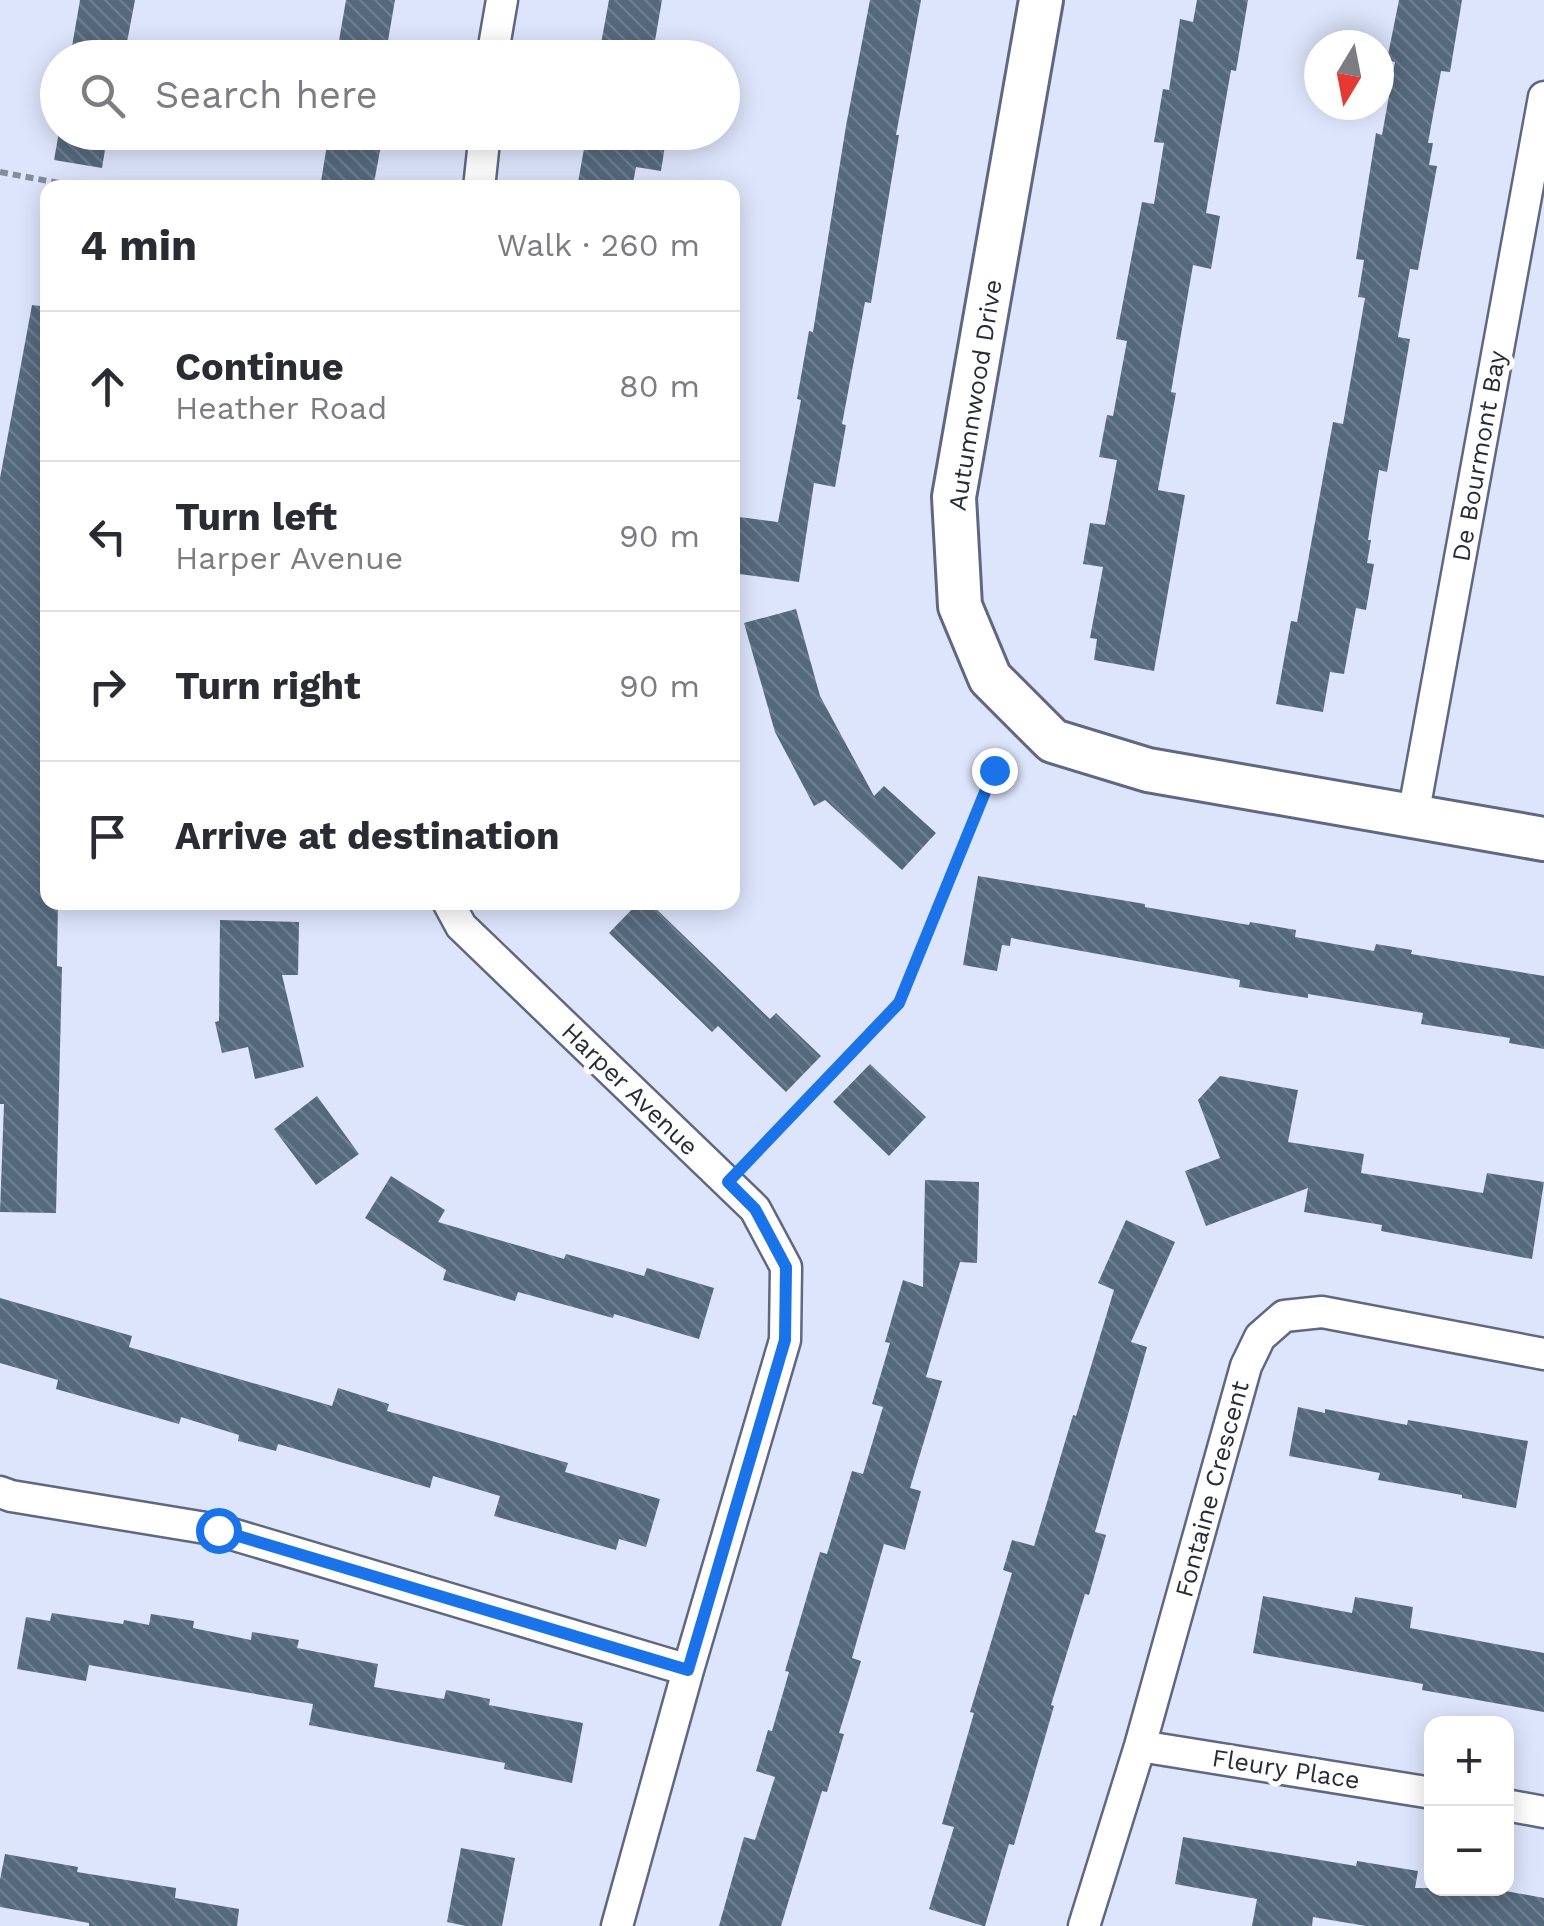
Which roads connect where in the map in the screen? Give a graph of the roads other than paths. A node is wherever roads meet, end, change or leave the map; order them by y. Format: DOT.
graph roads {
  1 [pos="502,0"];
  2 [pos="1041,0"];
  3 [pos="495,40"];
  4 [pos="1544,96"];
  5 [pos="482,150"];
  6 [pos="480,180"];
  7 [pos="1413,816"];
  8 [pos="1544,839"];
  9 [pos="452,910"];
  10 [pos="1544,1354"];
  11 [pos="0,1492"];
  12 [pos="688,1670"];
  13 [pos="1140,1746"];
  14 [pos="1424,1792"];
  15 [pos="1514,1807"];
  16 [pos="1544,1812"];
  17 [pos="617,1926"];
  18 [pos="1084,1926"];
  1 -- 3 [label="street"];
  2 -- 7 [label="street, Autumnwood Drive"];
  4 -- 7 [label="street, De Bourmont Bay"];
  5 -- 6 [label="street"];
  7 -- 8 [label="street, Autumnwood Drive"];
  9 -- 12 [label="street, Harper Avenue"];
  10 -- 13 [label="street, Fontaine Crescent"];
  11 -- 12 [label="street"];
  12 -- 17 [label="street, Harper Avenue"];
  13 -- 14 [label="street, Fleury Place"];
  13 -- 18 [label="street, Fontaine Crescent"];
  15 -- 16 [label="street"];
}
